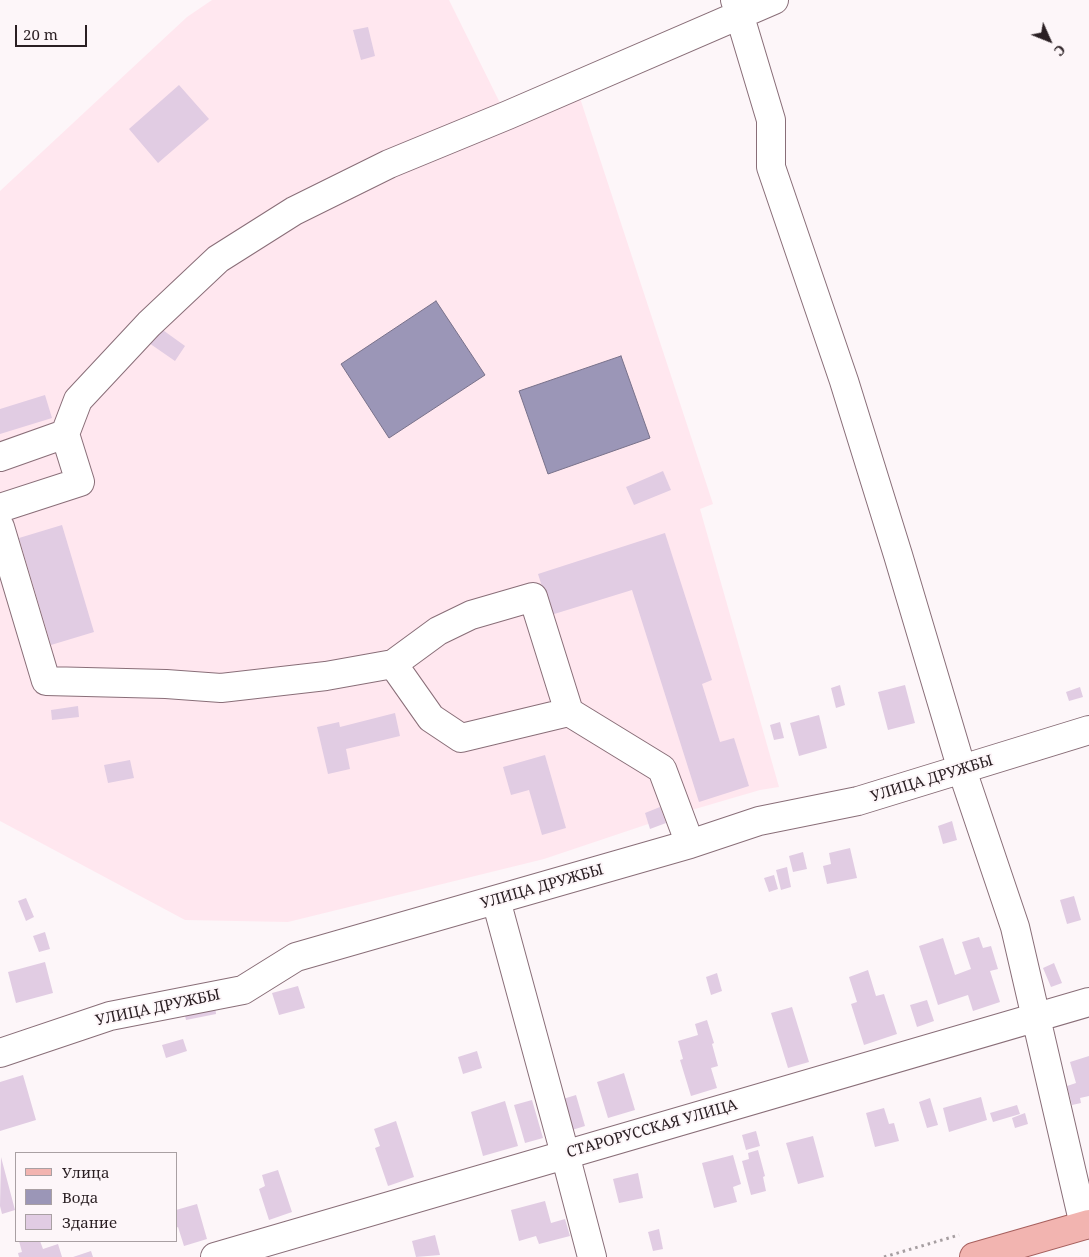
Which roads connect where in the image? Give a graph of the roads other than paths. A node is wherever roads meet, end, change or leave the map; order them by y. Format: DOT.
graph roads {
  1 [pos="774,0"];
  2 [pos="737,7"];
  3 [pos="65,434"];
  4 [pos="0,457"];
  5 [pos="0,508"];
  6 [pos="0,527"];
  7 [pos="393,664"];
  8 [pos="569,712"];
  9 [pos="1089,730"];
  10 [pos="962,770"];
  11 [pos="690,844"];
  12 [pos="496,900"];
  13 [pos="1089,1002"];
  14 [pos="1037,1017"];
  15 [pos="0,1053"];
  16 [pos="566,1154"];
  17 [pos="1087,1224"];
  18 [pos="215,1257"];
  19 [pos="592,1257"];
  20 [pos="974,1257"];
  1 -- 2 [label="street"];
  2 -- 3 [label="street"];
  2 -- 10 [label="street"];
  3 -- 4 [label="street"];
  3 -- 5 [label="street"];
  6 -- 7 [label="street"];
  7 -- 8 [label="street"];
  7 -- 8 [label="street"];
  8 -- 11 [label="street"];
  9 -- 10 [label="street, УЛИЦА ДРУЖБЫ"];
  10 -- 11 [label="street, УЛИЦА ДРУЖБЫ"];
  10 -- 14 [label="street"];
  11 -- 12 [label="street, УЛИЦА ДРУЖБЫ"];
  12 -- 15 [label="street, УЛИЦА ДРУЖБЫ"];
  12 -- 16 [label="street"];
  13 -- 14 [label="street, СТАРОРУССКАЯ УЛИЦА"];
  14 -- 16 [label="street, СТАРОРУССКАЯ УЛИЦА"];
  14 -- 17 [label="street"];
  16 -- 18 [label="street, СТАРОРУССКАЯ УЛИЦА"];
  16 -- 19 [label="street"];
  17 -- 20 [label="main road"];
}
